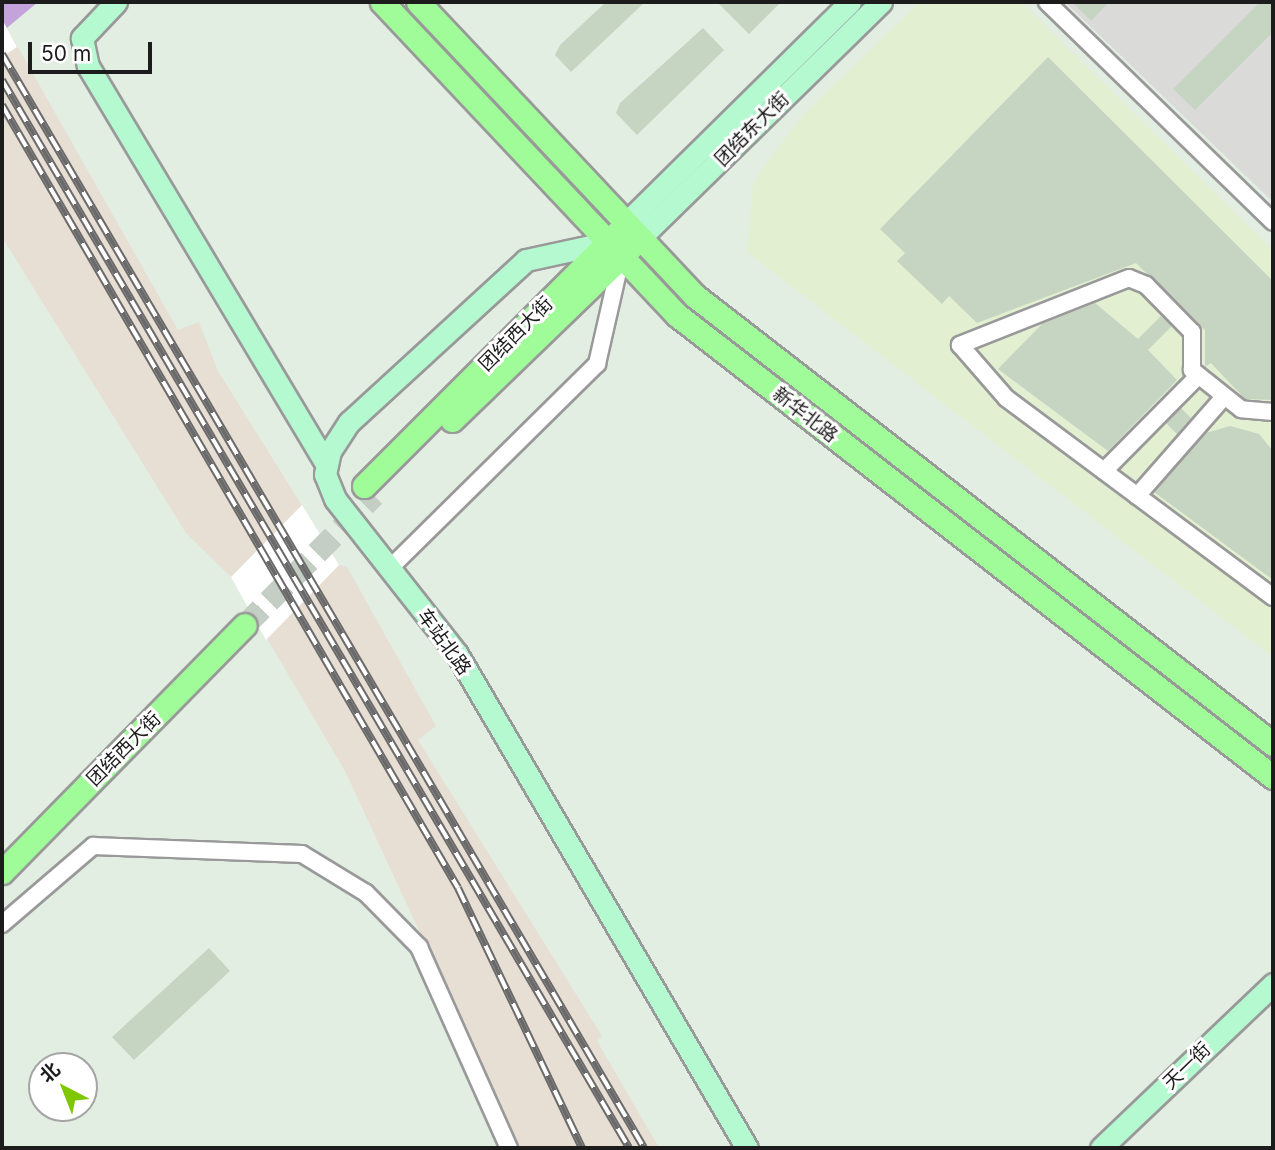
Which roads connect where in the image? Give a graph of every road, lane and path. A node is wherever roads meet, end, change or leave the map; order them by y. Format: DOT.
graph roads {
  1 [pos="116,2"];
  2 [pos="382,2"];
  3 [pos="418,2"];
  4 [pos="850,2"];
  5 [pos="880,2"];
  6 [pos="1047,2"];
  7 [pos="1273,222"];
  8 [pos="634,230"];
  9 [pos="615,249"];
  10 [pos="1198,376"];
  11 [pos="1224,397"];
  12 [pos="1273,412"];
  13 [pos="326,463"];
  14 [pos="1104,471"];
  15 [pos="369,491"];
  16 [pos="1137,496"];
  17 [pos="390,568"];
  18 [pos="1273,597"];
  19 [pos="1273,744"];
  20 [pos="1273,777"];
  21 [pos="2,850"];
  22 [pos="2,872"];
  23 [pos="2,924"];
  24 [pos="1273,984"];
  25 [pos="509,1148"];
  26 [pos="747,1148"];
  27 [pos="1101,1148"];
  1 -- 13 [label="street, 车站北路"];
  2 -- 9 [label="main road, 新华北路"];
  3 -- 8 [label="main road, 新华北路"];
  4 -- 8 [label="street, 团结东大街"];
  5 -- 8 [label="street, 团结东大街"];
  6 -- 7 [label="street"];
  8 -- 9 [label="main road, 团结东大街"];
  8 -- 19 [label="main road, 新华北路"];
  9 -- 13 [label="street"];
  9 -- 15 [label="main road, 团结西大街"];
  9 -- 17 [label="street"];
  9 -- 20 [label="main road, 新华北路"];
  10 -- 11 [label="street"];
  10 -- 14 [label="street"];
  10 -- 14 [label="street"];
  11 -- 12 [label="street"];
  11 -- 16 [label="street"];
  13 -- 17 [label="street, 车站北路"];
  14 -- 16 [label="street"];
  16 -- 18 [label="street"];
  17 -- 26 [label="street, 车站北路"];
  21 -- 22 [label="main road, 团结西大街"];
  23 -- 25 [label="street"];
  24 -- 27 [label="street, 天一街"];
}
